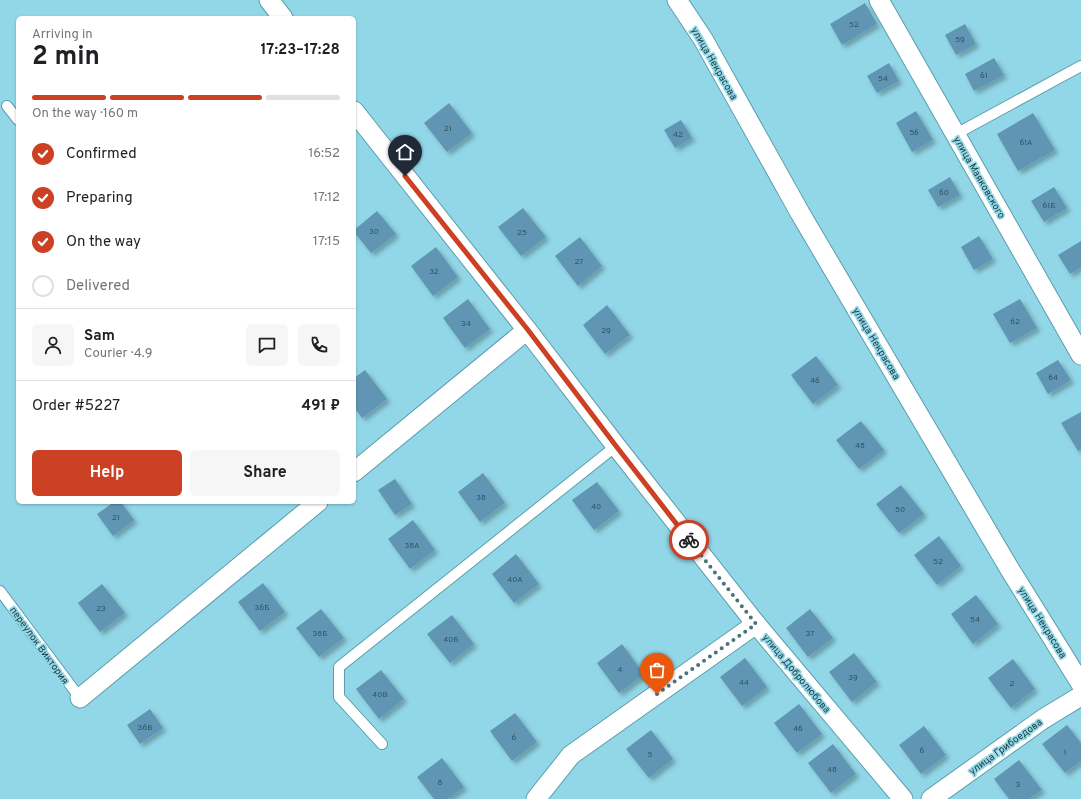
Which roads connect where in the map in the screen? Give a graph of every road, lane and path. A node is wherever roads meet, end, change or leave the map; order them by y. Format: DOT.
graph roads {
  1 [pos="270,0"];
  2 [pos="677,0"];
  3 [pos="880,0"];
  4 [pos="282,16"];
  5 [pos="1081,66"];
  6 [pos="7,106"];
  7 [pos="356,114"];
  8 [pos="16,117"];
  9 [pos="956,134"];
  10 [pos="528,330"];
  11 [pos="1081,355"];
  12 [pos="616,446"];
  13 [pos="356,470"];
  14 [pos="316,504"];
  15 [pos="0,591"];
  16 [pos="756,624"];
  17 [pos="1081,684"];
  18 [pos="1081,696"];
  19 [pos="80,698"];
  20 [pos="382,744"];
  21 [pos="536,799"];
  22 [pos="903,799"];
  23 [pos="931,799"];
  1 -- 4 [label="street"];
  2 -- 17 [label="street, улица Некрасова"];
  3 -- 9 [label="street, улица Маяковского"];
  5 -- 9 [label="lane"];
  6 -- 8 [label="lane"];
  7 -- 10 [label="street, улица Добролюбова"];
  9 -- 11 [label="street, улица Маяковского"];
  10 -- 12 [label="street, улица Добролюбова"];
  10 -- 13 [label="street"];
  12 -- 16 [label="street, улица Добролюбова"];
  12 -- 20 [label="lane"];
  14 -- 19 [label="street"];
  15 -- 19 [label="lane, переулок Виктория"];
  16 -- 21 [label="street"];
  16 -- 22 [label="street, улица Добролюбова"];
  18 -- 23 [label="street, улица Грибоедова"];
}
